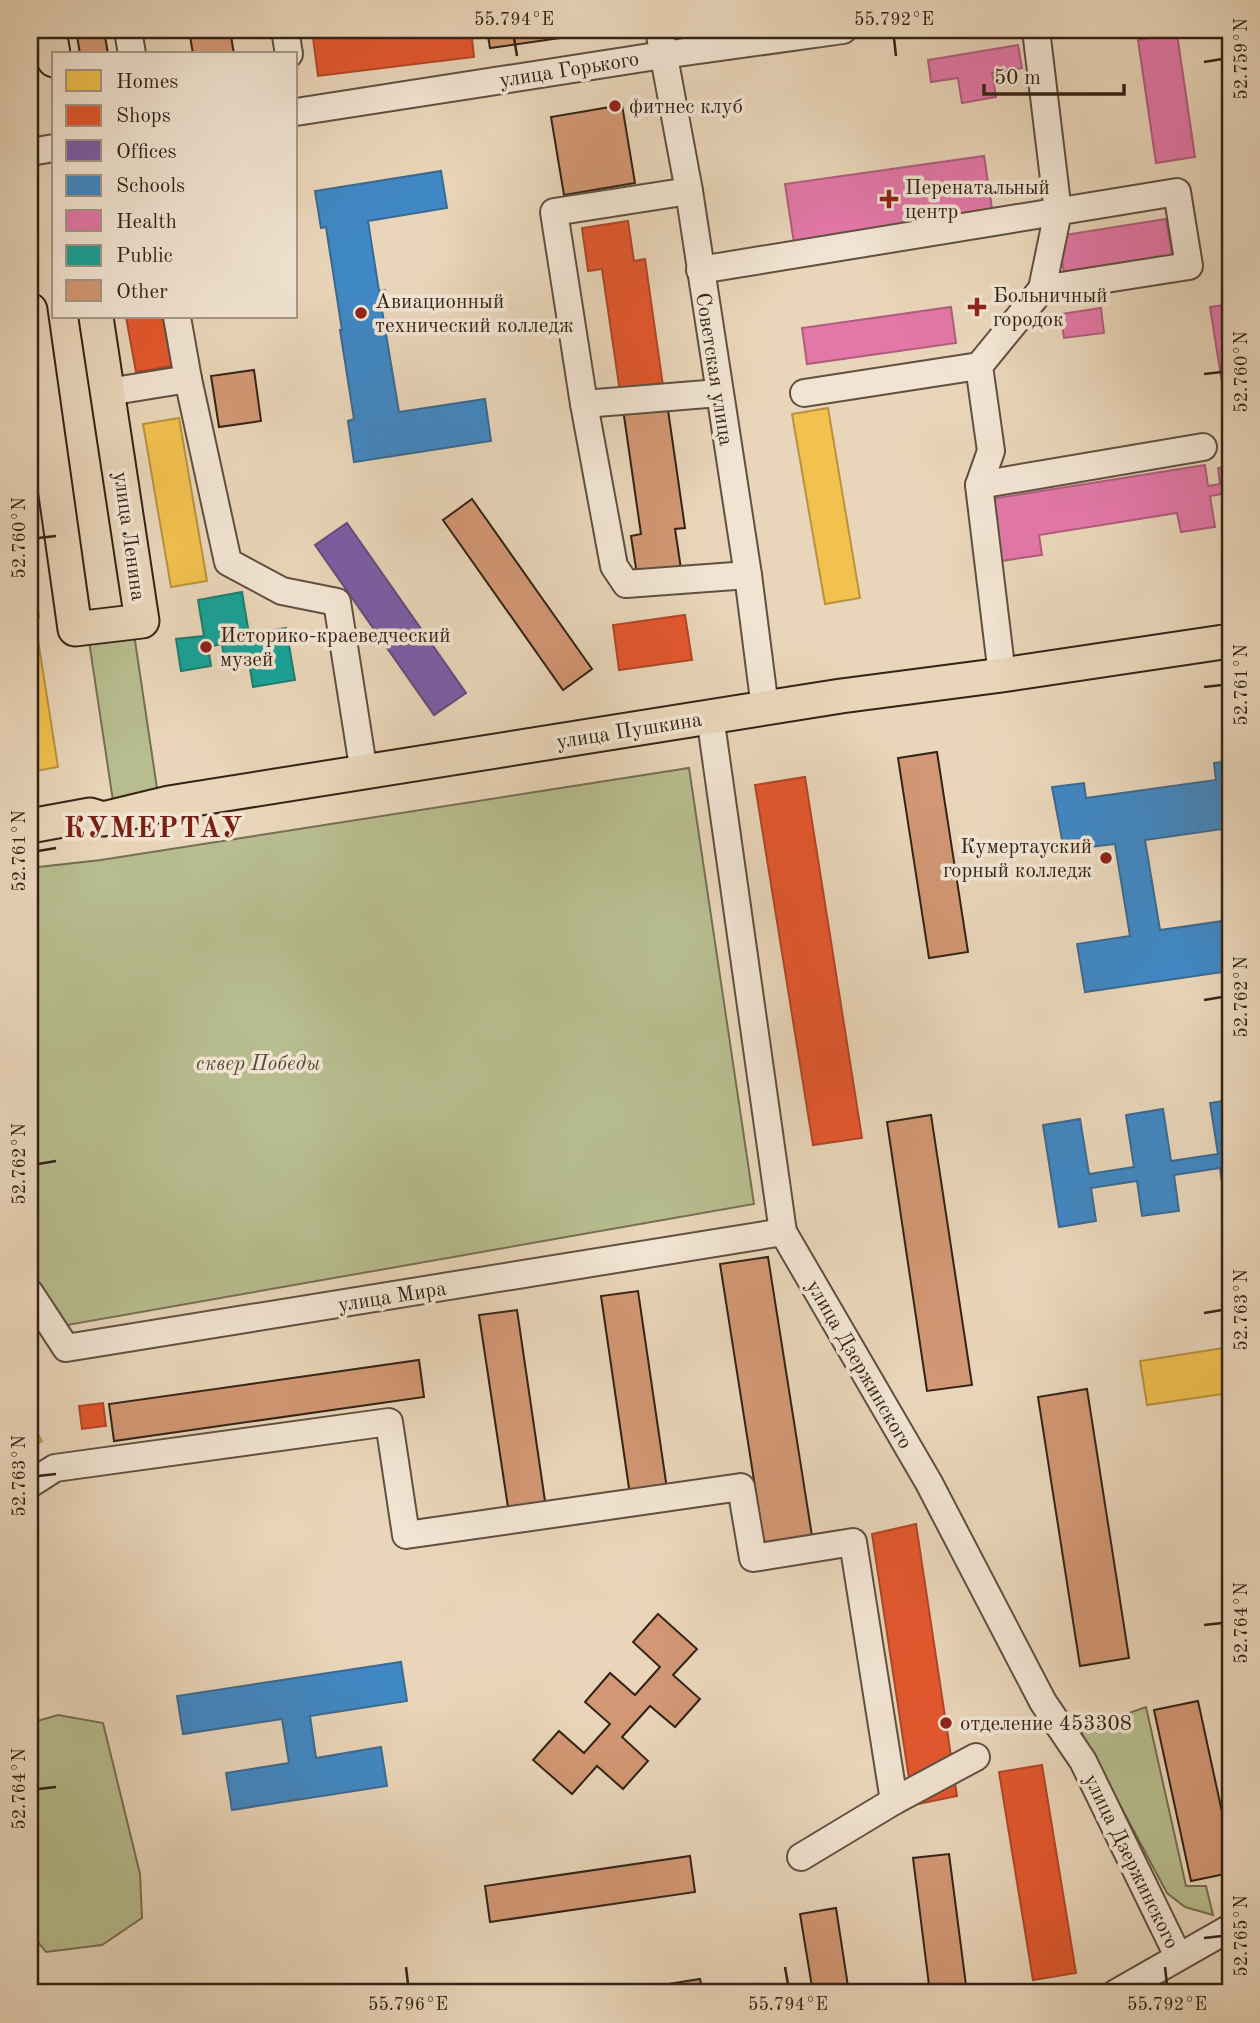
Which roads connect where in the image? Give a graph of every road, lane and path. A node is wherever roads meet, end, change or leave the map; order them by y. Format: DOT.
graph roads {
  1 [pos="49,30"];
  2 [pos="128,30"];
  3 [pos="285,30"];
  4 [pos="843,30"];
  5 [pos="1036,30"];
  6 [pos="662,42"];
  7 [pos="53,52"];
  8 [pos="132,52"];
  9 [pos="289,52"];
  10 [pos="298,109"];
  11 [pos="52,148"];
  12 [pos="30,152"];
  13 [pos="689,191"];
  14 [pos="1058,212"];
  15 [pos="700,270"];
  16 [pos="1042,289"];
  17 [pos="30,310"];
  18 [pos="96,318"];
  19 [pos="177,318"];
  20 [pos="979,366"];
  21 [pos="188,379"];
  22 [pos="108,392"];
  23 [pos="719,393"];
  24 [pos="804,393"];
  25 [pos="584,404"];
  26 [pos="1203,447"];
  27 [pos="979,485"];
  28 [pos="748,575"];
  29 [pos="1230,641"];
  30 [pos="1002,675"];
  31 [pos="765,708"];
  32 [pos="709,716"];
  33 [pos="364,774"];
  34 [pos="30,827"];
  35 [pos="783,1232"];
  36 [pos="30,1293"];
  37 [pos="30,1483"];
  38 [pos="976,1757"];
  39 [pos="894,1801"];
  40 [pos="801,1857"];
  41 [pos="1230,1928"];
  42 [pos="1178,1956"];
  43 [pos="1116,1993"];
  1 -- 7 [label="main road"];
  2 -- 8 [label="street"];
  3 -- 9 [label="street"];
  4 -- 6 [label="street, улица Горького"];
  5 -- 14 [label="street"];
  6 -- 10 [label="street, улица Горького"];
  6 -- 13 [label="street, Советская улица"];
  11 -- 12 [label="street"];
  13 -- 15 [label="street, Советская улица"];
  13 -- 25 [label="street"];
  14 -- 15 [label="street"];
  14 -- 16 [label="street"];
  14 -- 16 [label="street"];
  15 -- 23 [label="street, Советская улица"];
  16 -- 20 [label="street"];
  17 -- 22 [label="main road, улица Ленина"];
  18 -- 22 [label="main road, улица Ленина"];
  19 -- 21 [label="street"];
  20 -- 24 [label="street"];
  20 -- 27 [label="street"];
  21 -- 22 [label="street"];
  21 -- 33 [label="street"];
  23 -- 25 [label="street"];
  23 -- 28 [label="street, Советская улица"];
  25 -- 28 [label="street"];
  26 -- 27 [label="street"];
  27 -- 30 [label="street"];
  28 -- 31 [label="street, Советская улица"];
  29 -- 30 [label="main road, улица Пушкина"];
  30 -- 31 [label="main road, улица Пушкина"];
  31 -- 32 [label="main road, улица Пушкина"];
  32 -- 33 [label="main road, улица Пушкина"];
  32 -- 35 [label="street, улица Дзержинского"];
  33 -- 34 [label="main road, улица Пушкина"];
  35 -- 36 [label="street, улица Мира"];
  35 -- 42 [label="street, улица Дзержинского"];
  37 -- 39 [label="street"];
  38 -- 39 [label="street"];
  39 -- 40 [label="street"];
  41 -- 42 [label="street"];
  42 -- 43 [label="street"];
}
